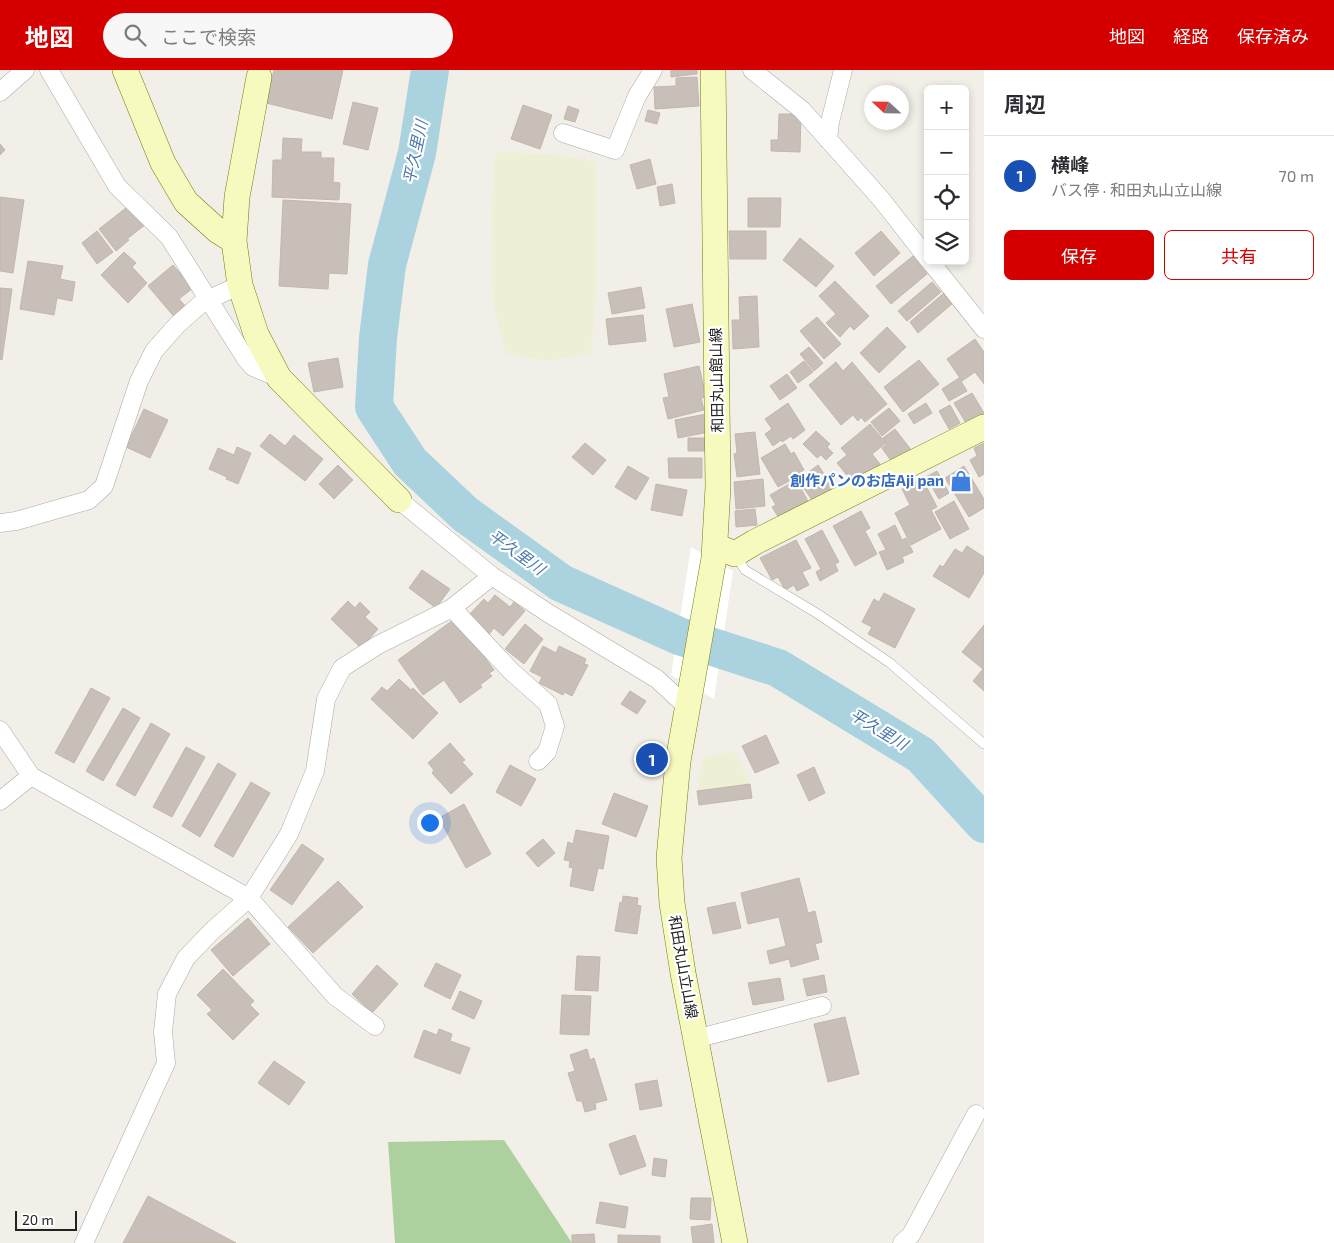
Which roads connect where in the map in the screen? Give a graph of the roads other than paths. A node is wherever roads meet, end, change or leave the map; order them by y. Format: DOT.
graph roads {
  1 [pos="25,70"];
  2 [pos="49,70"];
  3 [pos="125,70"];
  4 [pos="653,70"];
  5 [pos="713,70"];
  6 [pos="752,70"];
  7 [pos="843,70"];
  8 [pos="259,73"];
  9 [pos="0,92"];
  10 [pos="563,133"];
  11 [pos="828,140"];
  12 [pos="234,241"];
  13 [pos="924,254"];
  14 [pos="933,265"];
  15 [pos="240,284"];
  16 [pos="209,300"];
  17 [pos="984,329"];
  18 [pos="279,378"];
  19 [pos="984,428"];
  20 [pos="399,500"];
  21 [pos="0,523"];
  22 [pos="722,553"];
  23 [pos="492,576"];
  24 [pos="452,608"];
  25 [pos="688,697"];
  26 [pos="0,730"];
  27 [pos="984,744"];
  28 [pos="538,761"];
  29 [pos="31,776"];
  30 [pos="0,801"];
  31 [pos="248,898"];
  32 [pos="822,1006"];
  33 [pos="375,1026"];
  34 [pos="696,1039"];
  35 [pos="976,1114"];
  36 [pos="84,1243"];
  37 [pos="735,1243"];
  38 [pos="902,1243"];
  1 -- 9 [label="street"];
  2 -- 16 [label="street"];
  3 -- 12 [label="main road"];
  4 -- 10 [label="street"];
  5 -- 22 [label="main road, 和田丸山館山線"];
  6 -- 11 [label="street"];
  7 -- 11 [label="street"];
  8 -- 12 [label="main road"];
  11 -- 13 [label="street"];
  12 -- 15 [label="main road"];
  14 -- 17 [label="street"];
  15 -- 16 [label="street"];
  15 -- 18 [label="main road"];
  16 -- 18 [label="street"];
  16 -- 21 [label="street"];
  18 -- 20 [label="main road"];
  19 -- 22 [label="main road"];
  20 -- 23 [label="street"];
  22 -- 25 [label="main road, 和田丸山館山線"];
  22 -- 27 [label="lane"];
  23 -- 24 [label="street"];
  23 -- 25 [label="street"];
  24 -- 28 [label="street"];
  24 -- 31 [label="street"];
  25 -- 34 [label="main road, 和田丸山立山線"];
  26 -- 29 [label="street"];
  29 -- 30 [label="street"];
  29 -- 31 [label="street"];
  31 -- 33 [label="street"];
  31 -- 36 [label="street"];
  32 -- 34 [label="street"];
  34 -- 37 [label="main road, 和田丸山立山線"];
  35 -- 38 [label="street"];
}
